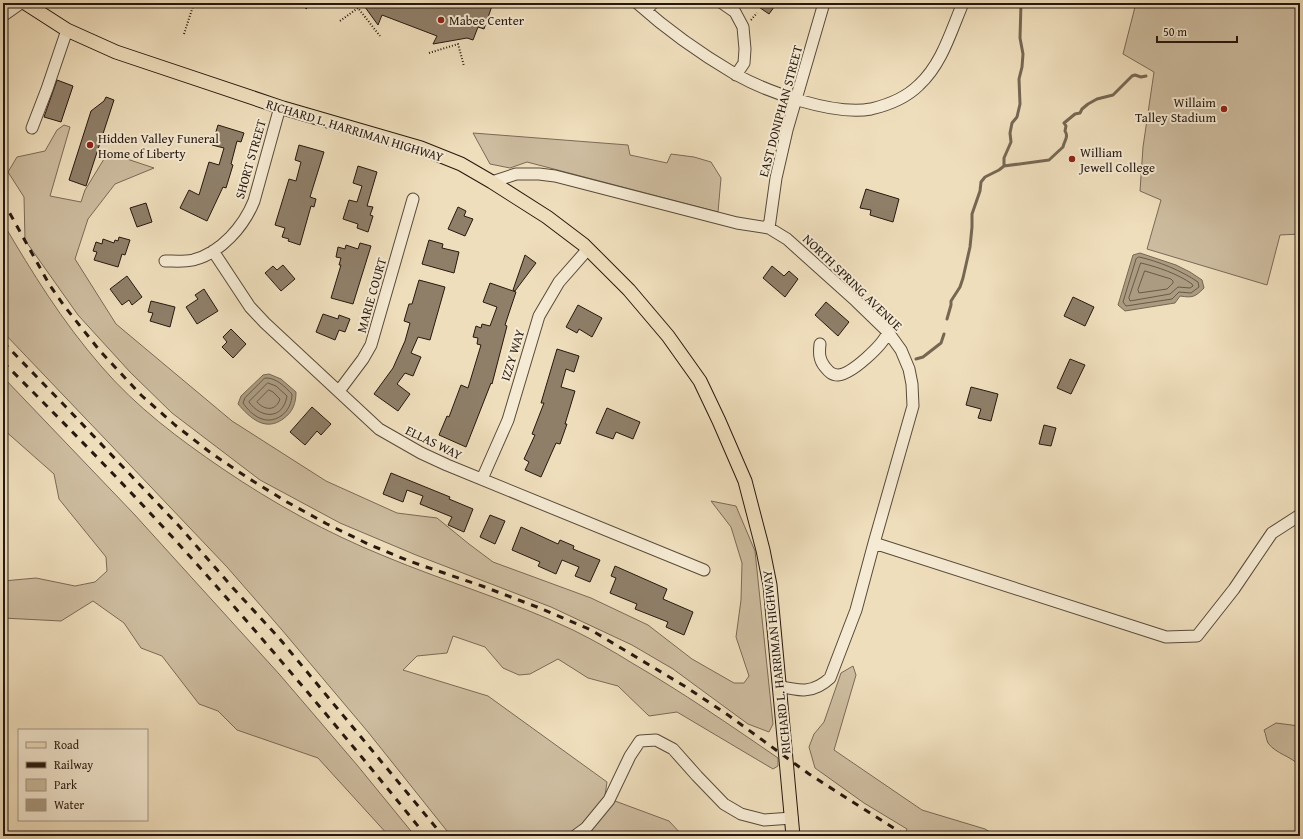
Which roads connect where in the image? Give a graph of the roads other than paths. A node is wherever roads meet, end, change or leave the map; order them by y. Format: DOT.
graph roads {
  1 [pos="21,3"];
  2 [pos="25,3"];
  3 [pos="722,3"];
  4 [pos="824,3"];
  5 [pos="963,3"];
  6 [pos="645,5"];
  7 [pos="3,15"];
  8 [pos="67,30"];
  9 [pos="736,75"];
  10 [pos="796,99"];
  11 [pos="280,107"];
  12 [pos="32,128"];
  13 [pos="492,182"];
  14 [pos="413,199"];
  15 [pos="769,228"];
  16 [pos="588,249"];
  17 [pos="213,251"];
  18 [pos="165,261"];
  19 [pos="888,332"];
  20 [pos="820,344"];
  21 [pos="339,391"];
  22 [pos="482,480"];
  23 [pos="1300,515"];
  24 [pos="874,543"];
  25 [pos="704,570"];
  26 [pos="779,686"];
  27 [pos="792,818"];
  28 [pos="575,836"];
  29 [pos="794,836"];
  1 -- 7 [label="street"];
  2 -- 8 [label="main road, RICHARD L. HARRIMAN HIGHWAY"];
  3 -- 9 [label="street"];
  4 -- 10 [label="street, EAST DONIPHAN STREET"];
  5 -- 10 [label="street"];
  6 -- 9 [label="street"];
  8 -- 11 [label="main road, RICHARD L. HARRIMAN HIGHWAY"];
  8 -- 12 [label="street"];
  9 -- 10 [label="street"];
  10 -- 15 [label="street, EAST DONIPHAN STREET"];
  11 -- 13 [label="main road, RICHARD L. HARRIMAN HIGHWAY"];
  11 -- 17 [label="street, SHORT STREET"];
  13 -- 15 [label="street, NORTH SPRING AVENUE"];
  13 -- 16 [label="main road, RICHARD L. HARRIMAN HIGHWAY"];
  14 -- 21 [label="street, MARIE COURT"];
  15 -- 19 [label="street, NORTH SPRING AVENUE"];
  16 -- 22 [label="street, IZZY WAY"];
  16 -- 26 [label="main road, RICHARD L. HARRIMAN HIGHWAY"];
  17 -- 18 [label="street, SHORT STREET"];
  17 -- 21 [label="street, ELLAS WAY"];
  19 -- 20 [label="street"];
  19 -- 24 [label="street, NORTH SPRING AVENUE"];
  21 -- 22 [label="street, ELLAS WAY"];
  22 -- 25 [label="street, ELLAS WAY"];
  23 -- 24 [label="street"];
  24 -- 26 [label="street, NORTH SPRING AVENUE"];
  26 -- 27 [label="main road, RICHARD L. HARRIMAN HIGHWAY"];
  27 -- 28 [label="street"];
  27 -- 29 [label="main road, RICHARD L. HARRIMAN HIGHWAY"];
}
